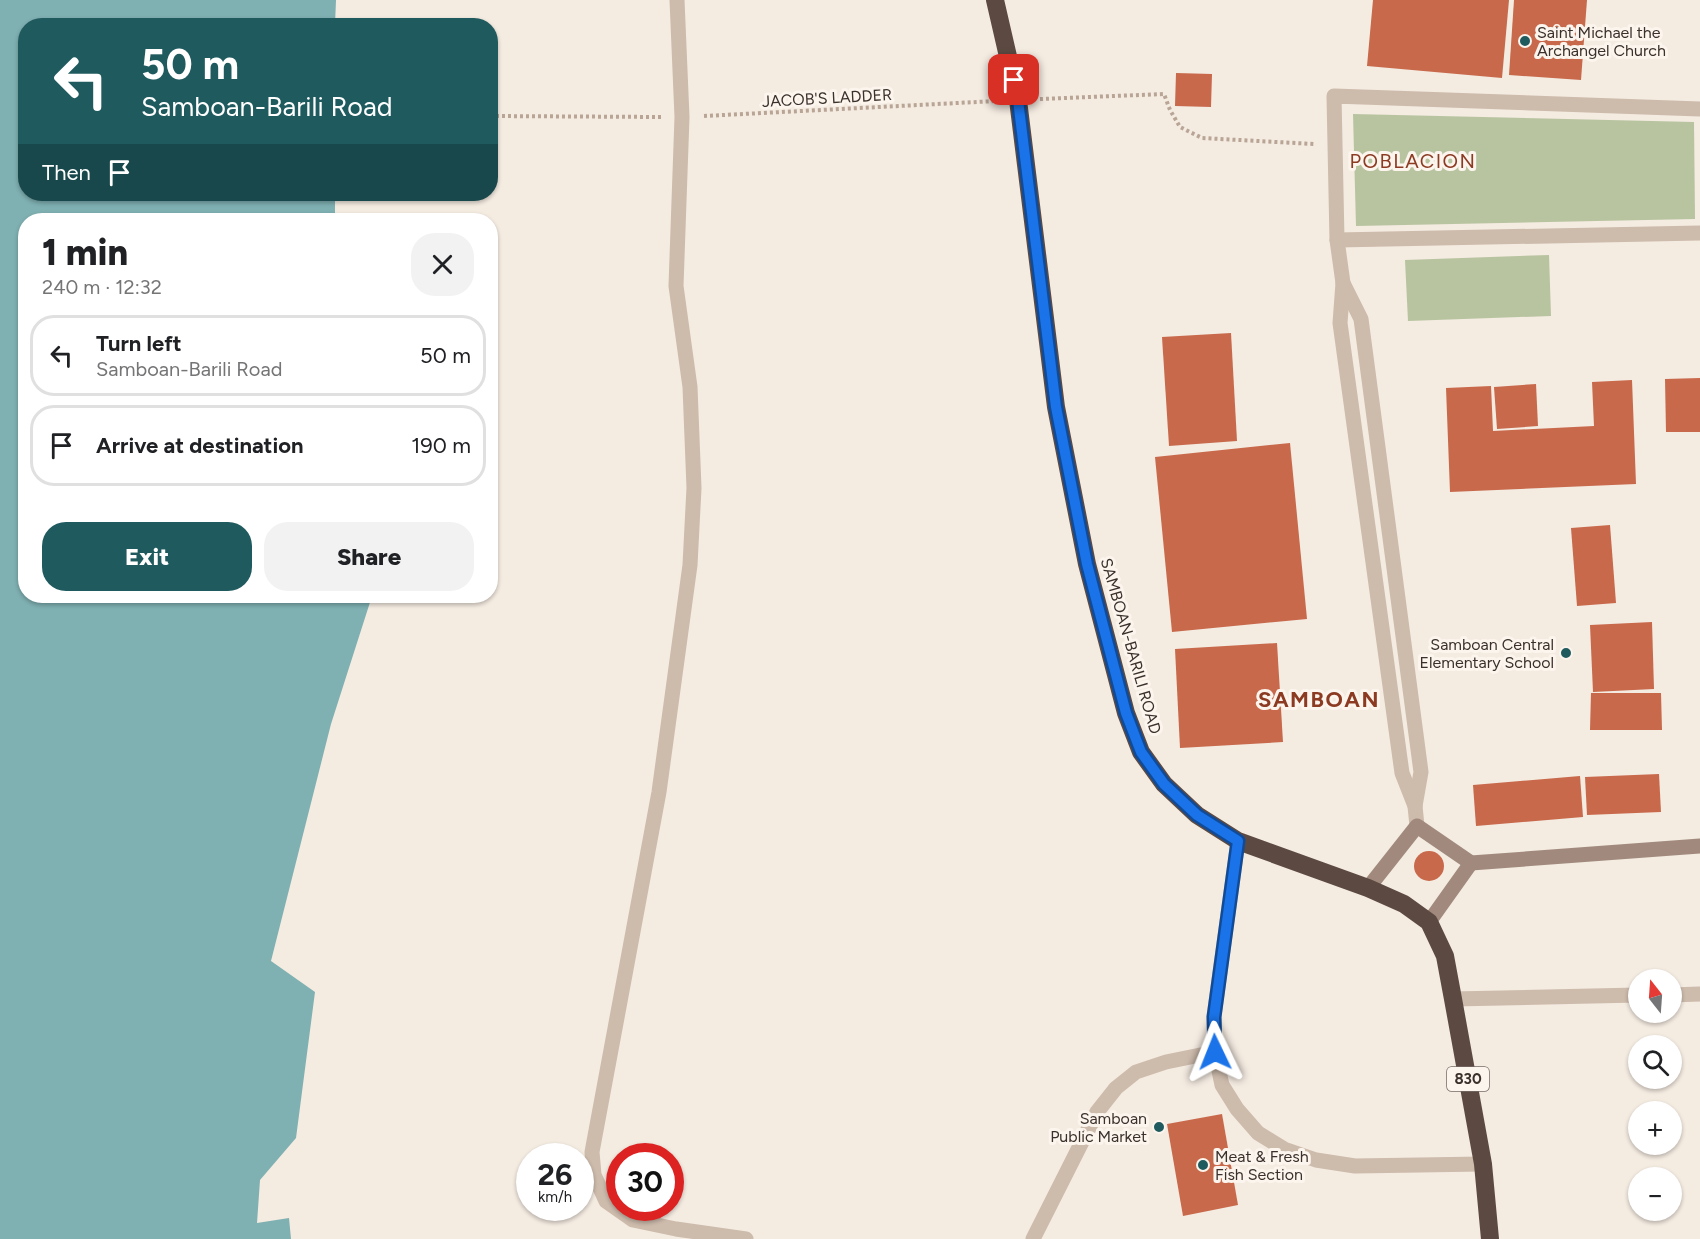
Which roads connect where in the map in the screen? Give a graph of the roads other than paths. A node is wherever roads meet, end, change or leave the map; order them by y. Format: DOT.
graph roads {
  1 [pos="677,0"];
  2 [pos="995,0"];
  3 [pos="1700,108"];
  4 [pos="1700,233"];
  5 [pos="1337,240"];
  6 [pos="1343,284"];
  7 [pos="1415,806"];
  8 [pos="1417,826"];
  9 [pos="1238,841"];
  10 [pos="1700,846"];
  11 [pos="1471,864"];
  12 [pos="1368,888"];
  13 [pos="1429,922"];
  14 [pos="1700,994"];
  15 [pos="1628,995"];
  16 [pos="1682,995"];
  17 [pos="1453,999"];
  18 [pos="1215,1052"];
  19 [pos="1483,1164"];
  20 [pos="746,1239"];
  21 [pos="1033,1239"];
  22 [pos="1490,1239"];
  1 -- 20 [label="street"];
  2 -- 9 [label="highway, SAMBOAN-BARILI ROAD / 830"];
  3 -- 5 [label="street"];
  4 -- 5 [label="street"];
  5 -- 6 [label="street"];
  6 -- 7 [label="street"];
  6 -- 7 [label="street"];
  7 -- 8 [label="street"];
  8 -- 11 [label="main road"];
  8 -- 12 [label="main road"];
  9 -- 12 [label="highway, SAMBOAN-BARILI ROAD / 830"];
  9 -- 18 [label="street"];
  10 -- 11 [label="main road"];
  11 -- 13 [label="main road"];
  12 -- 13 [label="highway, SAMBOAN-BARILI ROAD / 830"];
  13 -- 17 [label="highway, SAMBOAN-BARILI ROAD / 830"];
  14 -- 16 [label="street"];
  15 -- 17 [label="street"];
  17 -- 19 [label="highway, SAMBOAN-BARILI ROAD / 830"];
  18 -- 19 [label="street"];
  18 -- 21 [label="street"];
  19 -- 22 [label="highway, SAMBOAN-BARILI ROAD / 830"];
}
